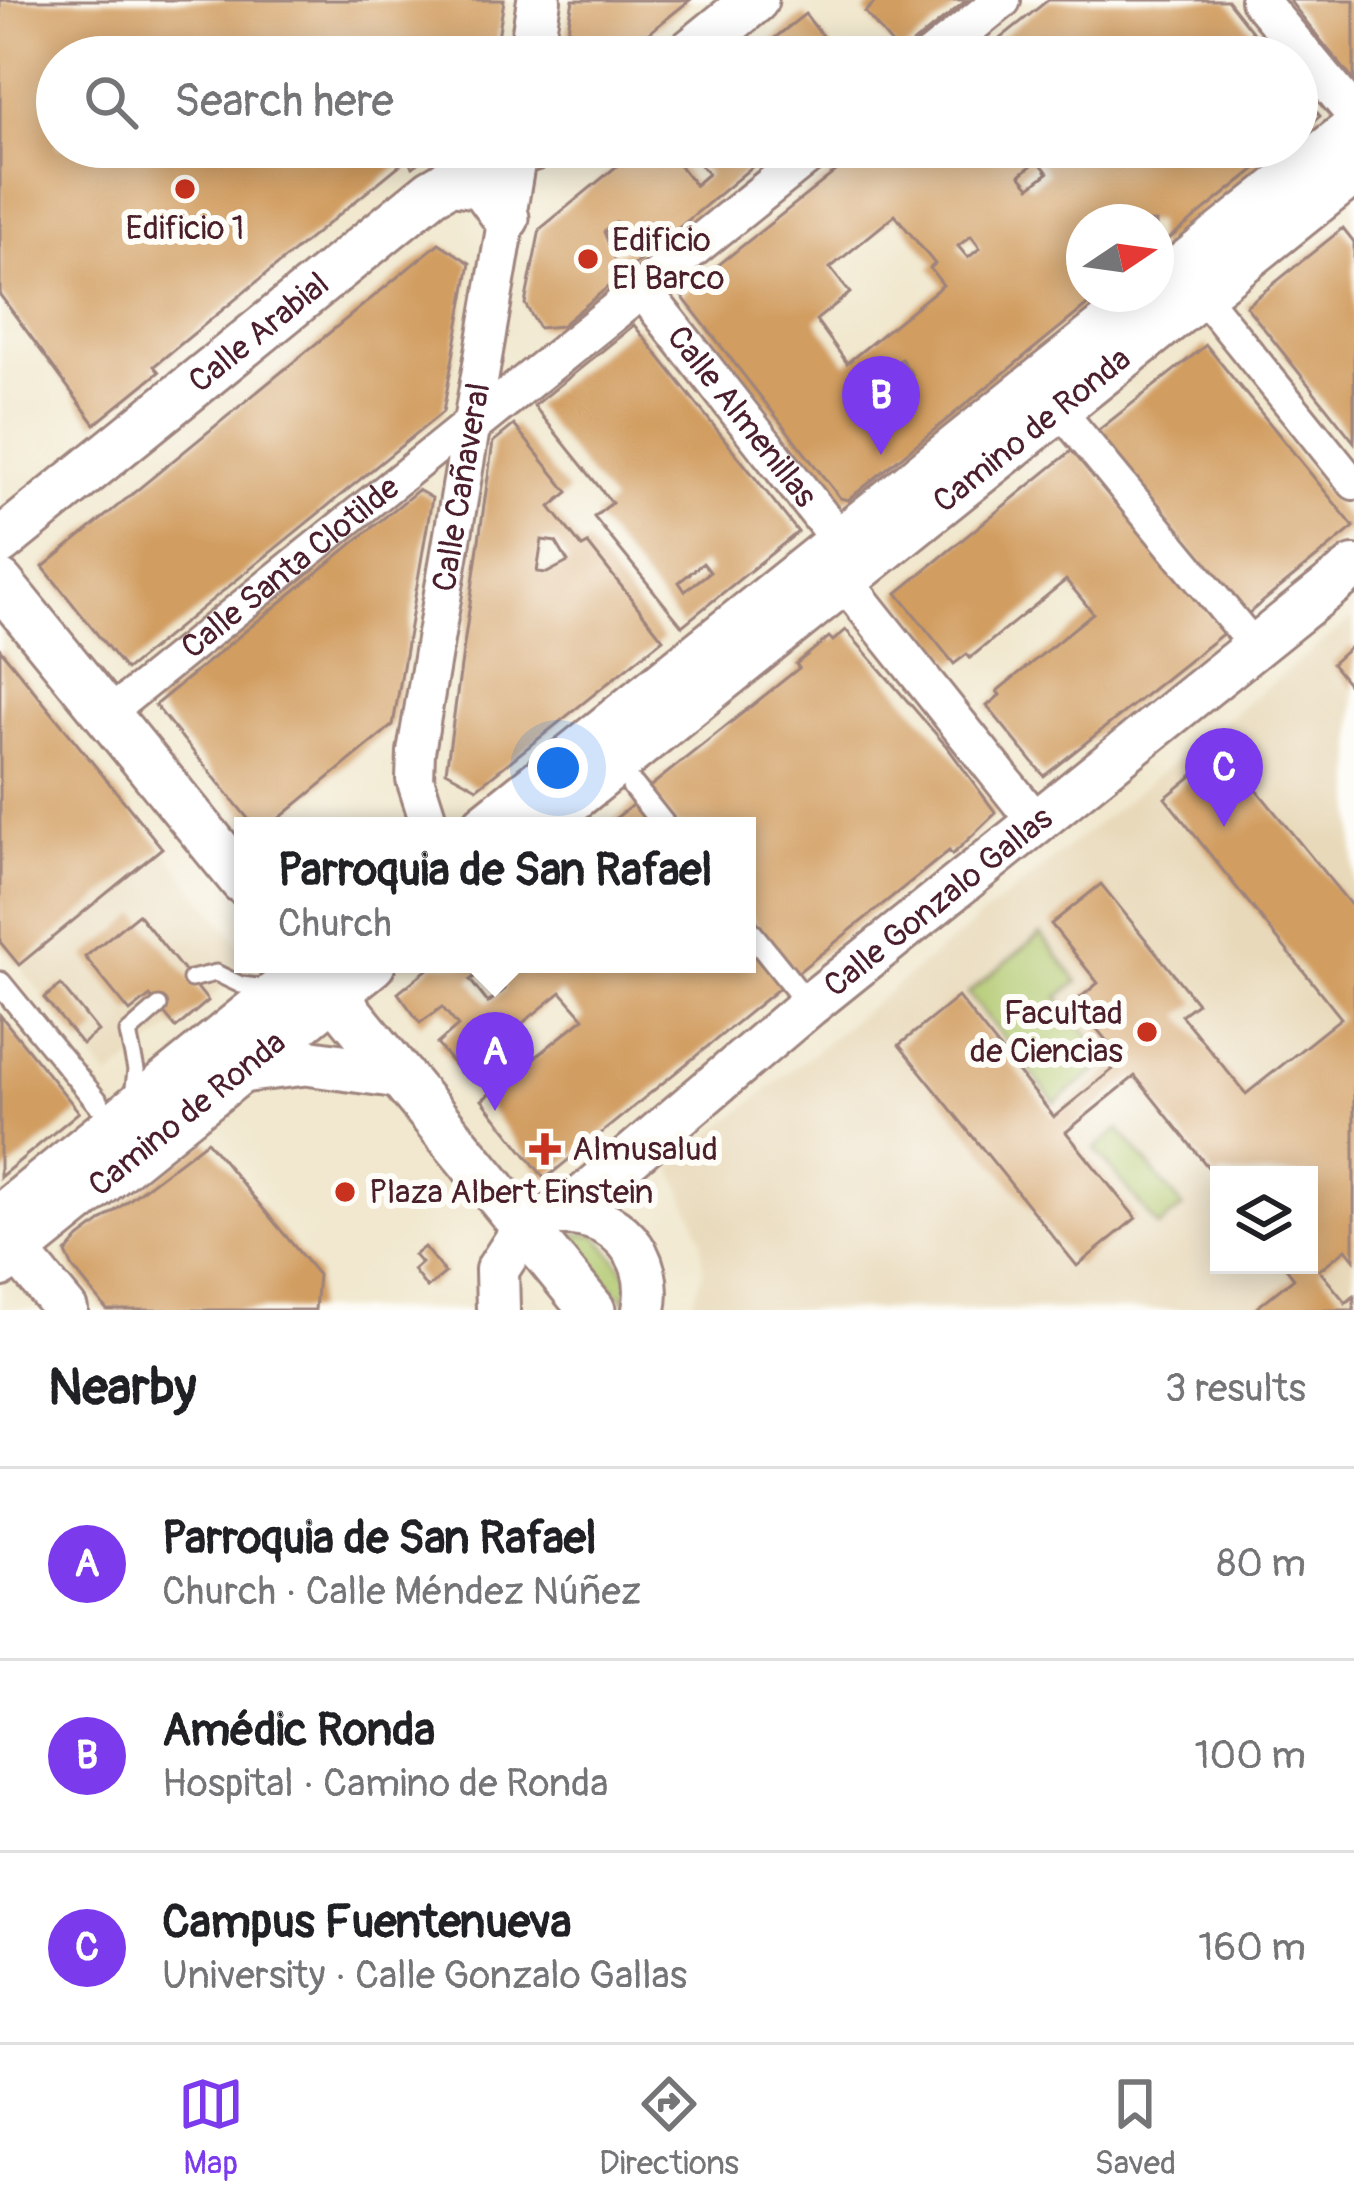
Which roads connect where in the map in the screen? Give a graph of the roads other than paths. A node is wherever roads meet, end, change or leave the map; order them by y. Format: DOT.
graph roads {
  1 [pos="539,0"];
  2 [pos="755,0"];
  3 [pos="1002,0"];
  4 [pos="1259,0"];
  5 [pos="533,36"];
  6 [pos="711,36"];
  7 [pos="957,36"];
  8 [pos="1289,36"];
  9 [pos="1318,70"];
  10 [pos="1354,113"];
  11 [pos="1354,129"];
  12 [pos="479,168"];
  13 [pos="518,168"];
  14 [pos="793,168"];
  15 [pos="449,181"];
  16 [pos="1337,183"];
  17 [pos="506,218"];
  18 [pos="1174,278"];
  19 [pos="642,289"];
  20 [pos="1201,294"];
  21 [pos="1127,312"];
  22 [pos="486,338"];
  23 [pos="513,393"];
  24 [pos="1058,408"];
  25 [pos="471,424"];
  26 [pos="1354,484"];
  27 [pos="45,505"];
  28 [pos="0,510"];
  29 [pos="0,542"];
  30 [pos="842,561"];
  31 [pos="1354,567"];
  32 [pos="3,582"];
  33 [pos="1255,647"];
  34 [pos="108,714"];
  35 [pos="633,786"];
  36 [pos="427,817"];
  37 [pos="497,817"];
  38 [pos="548,817"];
  39 [pos="658,817"];
  40 [pos="1036,823"];
  41 [pos="234,870"];
  42 [pos="756,939"];
  43 [pos="310,976"];
  44 [pos="191,979"];
  45 [pos="0,983"];
  46 [pos="796,988"];
  47 [pos="159,1006"];
  48 [pos="241,1070"];
  49 [pos="399,1075"];
  50 [pos="115,1107"];
  51 [pos="542,1222"];
  52 [pos="4,1243"];
  53 [pos="66,1310"];
  54 [pos="497,1310"];
  55 [pos="592,1310"];
  56 [pos="644,1310"];
  1 -- 5 [label="main road"];
  2 -- 6 [label="main road"];
  3 -- 7 [label="street"];
  4 -- 8 [label="street"];
  9 -- 10 [label="street"];
  11 -- 16 [label="main road, Camino de Ronda"];
  12 -- 15 [label="main road, Calle Arabial"];
  13 -- 17 [label="street, Calle Cañaveral"];
  14 -- 19 [label="street, Calle Santa Clotilde"];
  15 -- 17 [label="main road"];
  15 -- 27 [label="main road, Calle Arabial"];
  16 -- 18 [label="main road, Camino de Ronda"];
  16 -- 20 [label="main road, Camino de Ronda"];
  17 -- 22 [label="street, Calle Cañaveral"];
  19 -- 23 [label="street, Calle Santa Clotilde"];
  19 -- 30 [label="street, Calle Almenillas"];
  20 -- 24 [label="main road, Camino de Ronda"];
  20 -- 26 [label="street"];
  21 -- 30 [label="main road, Camino de Ronda"];
  22 -- 23 [label="street"];
  22 -- 25 [label="street, Calle Cañaveral"];
  23 -- 25 [label="street, Calle Santa Clotilde"];
  24 -- 30 [label="main road, Camino de Ronda"];
  24 -- 33 [label="street"];
  25 -- 34 [label="street, Calle Santa Clotilde"];
  25 -- 36 [label="street, Calle Cañaveral"];
  27 -- 28 [label="main road"];
  27 -- 29 [label="main road, Calle Arabial"];
  30 -- 37 [label="main road, Camino de Ronda"];
  30 -- 38 [label="main road, Camino de Ronda"];
  30 -- 40 [label="street, Calle Almenillas"];
  31 -- 33 [label="main road, Calle Gonzalo Gallas"];
  32 -- 34 [label="main road"];
  33 -- 40 [label="main road, Calle Gonzalo Gallas"];
  34 -- 41 [label="main road"];
  35 -- 39 [label="street"];
  40 -- 51 [label="main road, Calle Gonzalo Gallas"];
  42 -- 46 [label="street"];
  43 -- 44 [label="lane"];
  43 -- 48 [label="main road, Camino de Ronda"];
  43 -- 49 [label="main road"];
  43 -- 50 [label="main road, Camino de Ronda"];
  45 -- 50 [label="street"];
  47 -- 50 [label="lane"];
  48 -- 49 [label="main road"];
  48 -- 52 [label="main road, Camino de Ronda"];
  49 -- 51 [label="main road"];
  50 -- 52 [label="main road, Camino de Ronda"];
  51 -- 54 [label="main road"];
  51 -- 55 [label="main road"];
  51 -- 56 [label="main road"];
  52 -- 53 [label="main road"];
}
